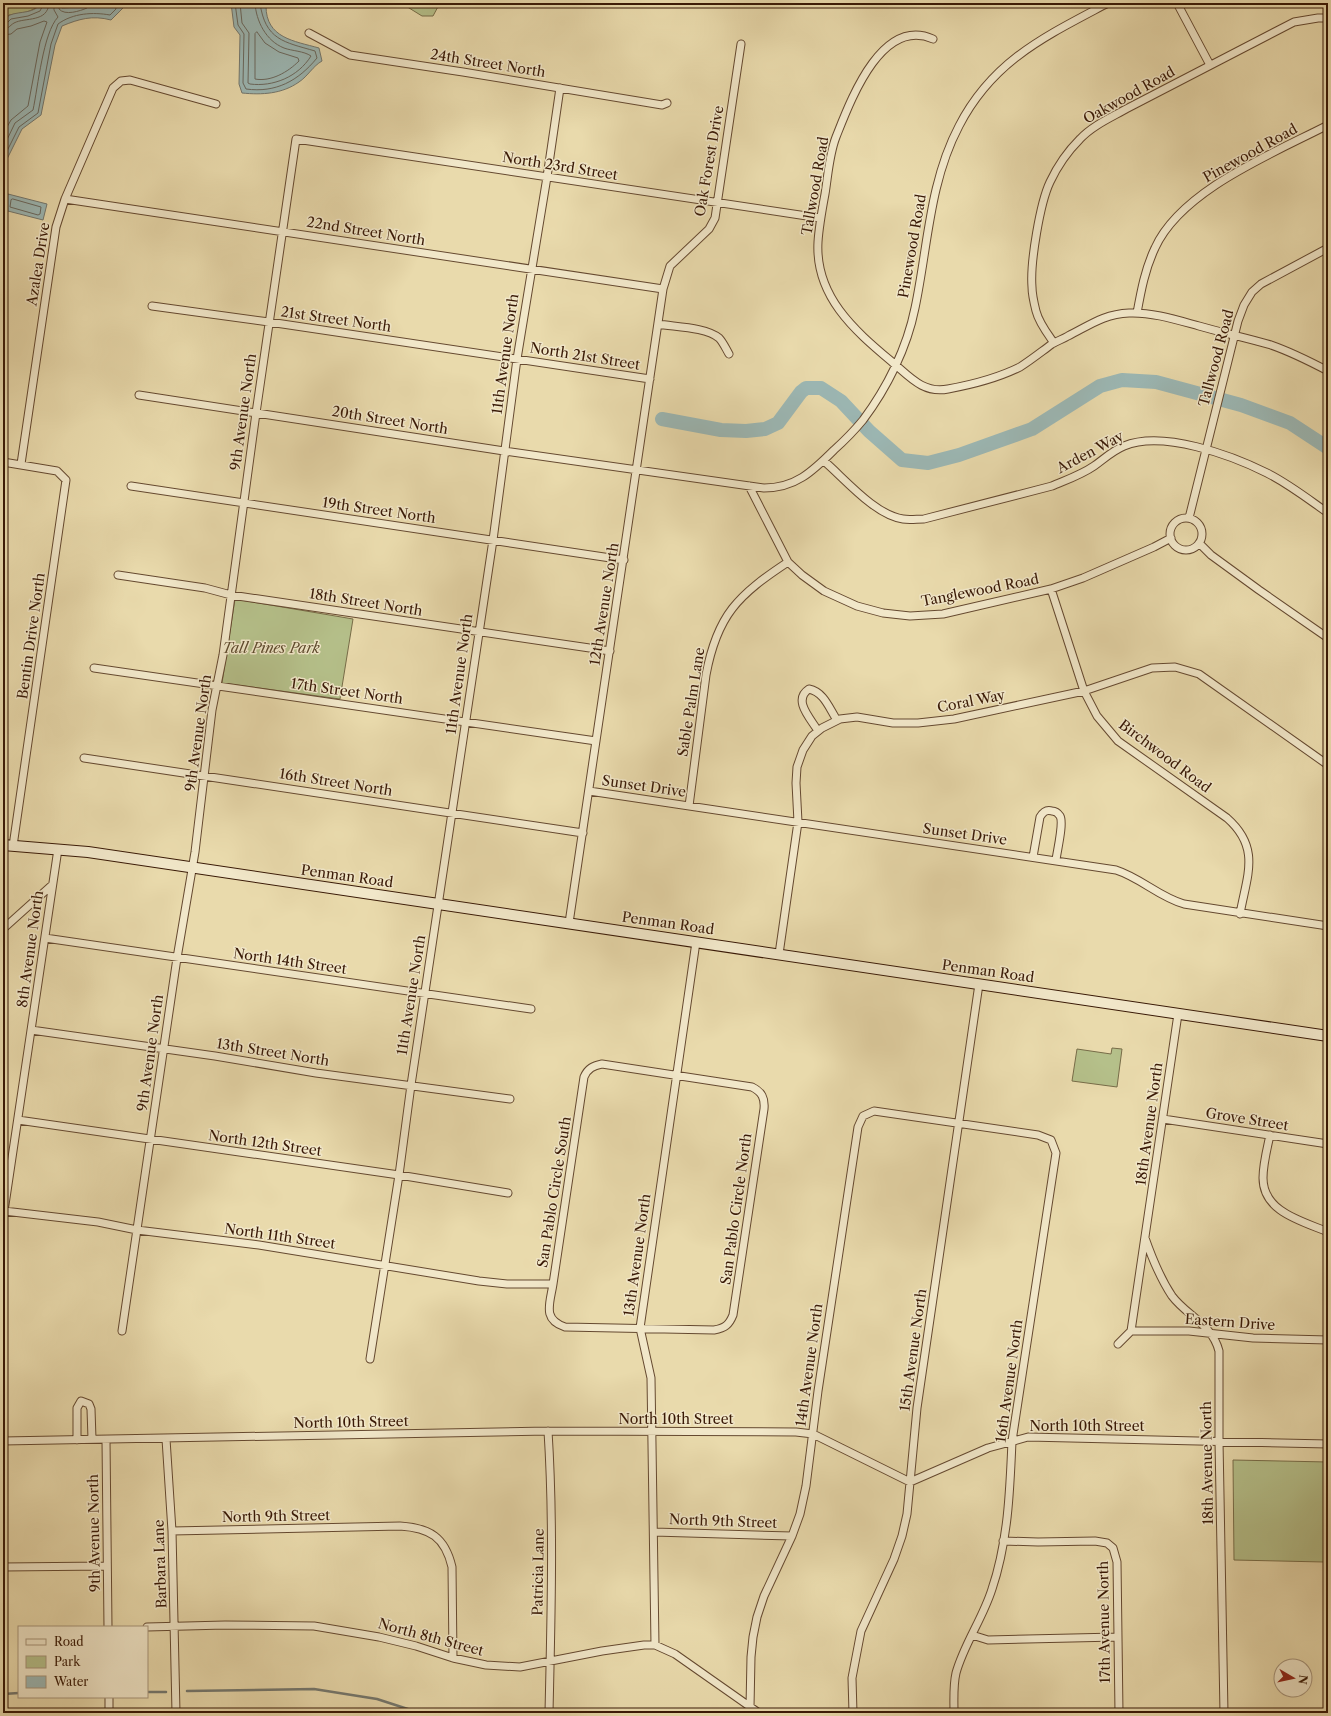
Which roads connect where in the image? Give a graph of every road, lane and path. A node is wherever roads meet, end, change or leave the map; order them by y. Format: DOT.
graph roads {
  1 [pos="1108,3"];
  2 [pos="1177,3"];
  3 [pos="1328,18"];
  4 [pos="309,33"];
  5 [pos="933,39"];
  6 [pos="741,44"];
  7 [pos="1210,65"];
  8 [pos="560,88"];
  9 [pos="667,103"];
  10 [pos="216,104"];
  11 [pos="1328,125"];
  12 [pos="296,138"];
  13 [pos="547,177"];
  14 [pos="65,199"];
  15 [pos="717,203"];
  16 [pos="820,218"];
  17 [pos="282,232"];
  18 [pos="1328,248"];
  19 [pos="531,269"];
  20 [pos="664,289"];
  21 [pos="152,306"];
  22 [pos="1137,313"];
  23 [pos="269,322"];
  24 [pos="658,324"];
  25 [pos="1234,336"];
  26 [pos="1054,343"];
  27 [pos="729,354"];
  28 [pos="517,359"];
  29 [pos="895,365"];
  30 [pos="1328,371"];
  31 [pos="650,379"];
  32 [pos="139,395"];
  33 [pos="256,413"];
  34 [pos="1205,450"];
  35 [pos="504,451"];
  36 [pos="824,461"];
  37 [pos="3,462"];
  38 [pos="21,464"];
  39 [pos="638,470"];
  40 [pos="130,486"];
  41 [pos="749,486"];
  42 [pos="244,504"];
  43 [pos="1328,513"];
  44 [pos="1189,518"];
  45 [pos="1170,538"];
  46 [pos="493,540"];
  47 [pos="1199,543"];
  48 [pos="624,560"];
  49 [pos="788,562"];
  50 [pos="118,576"];
  51 [pos="1051,589"];
  52 [pos="232,595"];
  53 [pos="478,632"];
  54 [pos="1328,638"];
  55 [pos="610,651"];
  56 [pos="94,668"];
  57 [pos="217,685"];
  58 [pos="1084,691"];
  59 [pos="837,720"];
  60 [pos="466,722"];
  61 [pos="818,731"];
  62 [pos="596,741"];
  63 [pos="84,758"];
  64 [pos="1328,765"];
  65 [pos="205,776"];
  66 [pos="589,791"];
  67 [pos="689,806"];
  68 [pos="451,813"];
  69 [pos="798,822"];
  70 [pos="583,833"];
  71 [pos="8,846"];
  72 [pos="58,849"];
  73 [pos="1033,857"];
  74 [pos="1056,860"];
  75 [pos="192,867"];
  76 [pos="52,885"];
  77 [pos="438,903"];
  78 [pos="1240,914"];
  79 [pos="569,923"];
  80 [pos="1328,926"];
  81 [pos="3,929"];
  82 [pos="45,938"];
  83 [pos="696,942"];
  84 [pos="779,954"];
  85 [pos="177,958"];
  86 [pos="979,984"];
  87 [pos="425,994"];
  88 [pos="531,1009"];
  89 [pos="1178,1014"];
  90 [pos="32,1030"];
  91 [pos="1328,1036"];
  92 [pos="164,1048"];
  93 [pos="676,1076"];
  94 [pos="411,1085"];
  95 [pos="510,1099"];
  96 [pos="1163,1119"];
  97 [pos="18,1120"];
  98 [pos="958,1123"];
  99 [pos="1270,1135"];
  100 [pos="150,1139"];
  101 [pos="1328,1144"];
  102 [pos="399,1175"];
  103 [pos="508,1193"];
  104 [pos="4,1215"];
  105 [pos="138,1230"];
  106 [pos="1328,1232"];
  107 [pos="1145,1238"];
  108 [pos="385,1265"];
  109 [pos="553,1284"];
  110 [pos="640,1328"];
  111 [pos="122,1330"];
  112 [pos="1131,1331"];
  113 [pos="1212,1333"];
  114 [pos="1328,1340"];
  115 [pos="1118,1344"];
  116 [pos="370,1359"];
  117 [pos="548,1431"];
  118 [pos="652,1431"];
  119 [pos="813,1434"];
  120 [pos="92,1439"];
  121 [pos="166,1439"];
  122 [pos="77,1440"];
  123 [pos="106,1440"];
  124 [pos="3,1441"];
  125 [pos="1012,1441"];
  126 [pos="1219,1441"];
  127 [pos="1328,1444"];
  128 [pos="910,1482"];
  129 [pos="172,1531"];
  130 [pos="654,1532"];
  131 [pos="792,1536"];
  132 [pos="1003,1541"];
  133 [pos="107,1566"];
  134 [pos="3,1567"];
  135 [pos="108,1626"];
  136 [pos="148,1627"];
  137 [pos="175,1627"];
  138 [pos="972,1635"];
  139 [pos="1117,1637"];
  140 [pos="655,1645"];
  141 [pos="453,1658"];
  142 [pos="549,1661"];
  143 [pos="109,1698"];
  144 [pos="750,1707"];
  145 [pos="109,1713"];
  146 [pos="176,1713"];
  147 [pos="549,1713"];
  148 [pos="759,1713"];
  149 [pos="853,1713"];
  150 [pos="954,1713"];
  151 [pos="1119,1713"];
  152 [pos="1224,1713"];
  1 -- 29 [label="street, Pinewood Road"];
  2 -- 7 [label="street"];
  3 -- 7 [label="street, Oakwood Road"];
  4 -- 8 [label="street, 24th Street North"];
  5 -- 16 [label="street, Tallwood Road"];
  6 -- 15 [label="street, Oak Forest Drive"];
  7 -- 26 [label="street, Oakwood Road"];
  8 -- 9 [label="street, 24th Street North"];
  8 -- 13 [label="street, 11th Avenue North"];
  10 -- 14 [label="street, Azalea Drive"];
  11 -- 22 [label="street, Pinewood Road"];
  12 -- 13 [label="street, North 23rd Street"];
  12 -- 17 [label="street, 9th Avenue North"];
  13 -- 15 [label="street, North 23rd Street"];
  13 -- 19 [label="street, 11th Avenue North"];
  14 -- 17 [label="street, 22nd Street North"];
  14 -- 38 [label="street, Azalea Drive"];
  15 -- 16 [label="street, North 23rd Street"];
  15 -- 20 [label="street, Oak Forest Drive"];
  16 -- 29 [label="street, Tallwood Road"];
  17 -- 19 [label="street, 22nd Street North"];
  17 -- 23 [label="street, 9th Avenue North"];
  18 -- 25 [label="street, Tallwood Road"];
  19 -- 20 [label="street, 22nd Street North"];
  19 -- 28 [label="street, 11th Avenue North"];
  20 -- 24 [label="street, 12th Avenue North"];
  21 -- 23 [label="street, 21st Street North"];
  22 -- 25 [label="street"];
  22 -- 26 [label="street"];
  23 -- 28 [label="street, 21st Street North"];
  23 -- 33 [label="street, 9th Avenue North"];
  24 -- 27 [label="street"];
  24 -- 31 [label="street, 12th Avenue North"];
  25 -- 30 [label="street"];
  25 -- 34 [label="street, Tallwood Road"];
  26 -- 29 [label="street"];
  28 -- 31 [label="street, North 21st Street"];
  28 -- 35 [label="street, 11th Avenue North"];
  29 -- 36 [label="street, Pinewood Road"];
  31 -- 39 [label="street, 12th Avenue North"];
  32 -- 33 [label="street, 20th Street North"];
  33 -- 35 [label="street, 20th Street North"];
  33 -- 42 [label="street, 9th Avenue North"];
  34 -- 36 [label="street, Arden Way"];
  34 -- 43 [label="street, Arden Way"];
  34 -- 44 [label="street, Tallwood Road"];
  35 -- 39 [label="street, 20th Street North"];
  35 -- 46 [label="street, 11th Avenue North"];
  36 -- 41 [label="street, Pinewood Road"];
  37 -- 38 [label="street"];
  38 -- 71 [label="street, Bentin Drive North"];
  39 -- 41 [label="street, Pinewood Road"];
  39 -- 48 [label="street, 12th Avenue North"];
  40 -- 42 [label="street, 19th Street North"];
  41 -- 49 [label="street, Tanglewood Road"];
  42 -- 46 [label="street, 19th Street North"];
  42 -- 52 [label="street, 9th Avenue North"];
  44 -- 45 [label="street"];
  44 -- 47 [label="street"];
  45 -- 47 [label="street"];
  45 -- 51 [label="street, Tanglewood Road"];
  46 -- 48 [label="street, 19th Street North"];
  46 -- 53 [label="street, 11th Avenue North"];
  47 -- 54 [label="street"];
  48 -- 55 [label="street, 12th Avenue North"];
  49 -- 51 [label="street, Tanglewood Road"];
  49 -- 67 [label="street, Sable Palm Lane"];
  50 -- 52 [label="street, 18th Street North"];
  51 -- 58 [label="street, Birchwood Road"];
  52 -- 53 [label="street, 18th Street North"];
  52 -- 57 [label="street, 9th Avenue North"];
  53 -- 55 [label="street, 18th Street North"];
  53 -- 60 [label="street, 11th Avenue North"];
  55 -- 62 [label="street, 12th Avenue North"];
  56 -- 57 [label="street, 17th Street North"];
  57 -- 60 [label="street, 17th Street North"];
  57 -- 65 [label="street, 9th Avenue North"];
  58 -- 59 [label="street, Coral Way"];
  58 -- 64 [label="street, Coral Way"];
  58 -- 78 [label="street, Birchwood Road"];
  59 -- 61 [label="street, Coral Way"];
  59 -- 61 [label="street"];
  60 -- 62 [label="street, 17th Street North"];
  60 -- 68 [label="street, 11th Avenue North"];
  61 -- 69 [label="street, Coral Way"];
  62 -- 66 [label="street, 12th Avenue North"];
  63 -- 65 [label="street, 16th Street North"];
  65 -- 68 [label="street, 16th Street North"];
  65 -- 75 [label="street, 9th Avenue North"];
  66 -- 67 [label="street, Sunset Drive"];
  66 -- 70 [label="street, 12th Avenue North"];
  67 -- 69 [label="street, Sunset Drive"];
  68 -- 70 [label="street, 16th Street North"];
  68 -- 77 [label="street, 11th Avenue North"];
  69 -- 73 [label="street, Sunset Drive"];
  69 -- 84 [label="street, Coral Way"];
  70 -- 79 [label="street, 12th Avenue North"];
  71 -- 72 [label="street, Penman Road"];
  72 -- 75 [label="street, Penman Road"];
  72 -- 76 [label="street, 8th Avenue North"];
  73 -- 74 [label="street, Sunset Drive"];
  73 -- 74 [label="street"];
  74 -- 78 [label="street, Sunset Drive"];
  75 -- 77 [label="street, Penman Road"];
  75 -- 85 [label="street, 9th Avenue North"];
  76 -- 81 [label="street"];
  76 -- 82 [label="street, 8th Avenue North"];
  77 -- 79 [label="street, Penman Road"];
  77 -- 87 [label="street, 11th Avenue North"];
  78 -- 80 [label="street, Sunset Drive"];
  79 -- 83 [label="street, Penman Road"];
  82 -- 85 [label="street, North 14th Street"];
  82 -- 90 [label="street, 8th Avenue North"];
  83 -- 84 [label="street, Penman Road"];
  83 -- 93 [label="street, 13th Avenue North"];
  84 -- 86 [label="street, Penman Road"];
  85 -- 87 [label="street, North 14th Street"];
  85 -- 92 [label="street, 9th Avenue North"];
  86 -- 89 [label="street, Penman Road"];
  86 -- 98 [label="street, 15th Avenue North"];
  87 -- 88 [label="street, North 14th Street"];
  87 -- 94 [label="street, 11th Avenue North"];
  89 -- 91 [label="street, Penman Road"];
  89 -- 96 [label="street, 18th Avenue North"];
  90 -- 92 [label="street, 13th Street North"];
  90 -- 97 [label="street, 8th Avenue North"];
  92 -- 94 [label="street, 13th Street North"];
  92 -- 100 [label="street, 9th Avenue North"];
  93 -- 109 [label="street, San Pablo Circle South"];
  93 -- 110 [label="street, 13th Avenue North"];
  93 -- 110 [label="street, San Pablo Circle North"];
  94 -- 95 [label="street, 13th Street North"];
  94 -- 102 [label="street, 11th Avenue North"];
  96 -- 99 [label="street, Grove Street"];
  96 -- 107 [label="street, 18th Avenue North"];
  97 -- 100 [label="street, North 12th Street"];
  97 -- 104 [label="street, 8th Avenue North"];
  98 -- 119 [label="street, 14th Avenue North"];
  98 -- 125 [label="street, 16th Avenue North"];
  98 -- 128 [label="street, 15th Avenue North"];
  99 -- 101 [label="street, Grove Street"];
  99 -- 106 [label="street"];
  100 -- 102 [label="street, North 12th Street"];
  100 -- 105 [label="street, 9th Avenue North"];
  102 -- 103 [label="street, North 12th Street"];
  102 -- 108 [label="street, 11th Avenue North"];
  104 -- 105 [label="street, North 11th Street"];
  105 -- 108 [label="street, North 11th Street"];
  105 -- 111 [label="street, 9th Avenue North"];
  107 -- 112 [label="street, 18th Avenue North"];
  107 -- 113 [label="street, 18th Avenue North"];
  108 -- 109 [label="street, North 11th Street"];
  108 -- 116 [label="street, 11th Avenue North"];
  109 -- 110 [label="street, San Pablo Circle South"];
  110 -- 118 [label="street, 13th Avenue North"];
  112 -- 113 [label="street, Eastern Drive"];
  112 -- 115 [label="street"];
  113 -- 114 [label="street, Eastern Drive"];
  113 -- 126 [label="street, 18th Avenue North"];
  117 -- 118 [label="street, North 10th Street"];
  117 -- 121 [label="street, North 10th Street"];
  117 -- 142 [label="street, Patricia Lane"];
  118 -- 119 [label="street, North 10th Street"];
  118 -- 130 [label="street, 13th Avenue North"];
  119 -- 128 [label="street, North 10th Street"];
  119 -- 131 [label="street, 14th Avenue North"];
  120 -- 122 [label="street, North 10th Street"];
  120 -- 122 [label="street"];
  120 -- 123 [label="street, North 10th Street"];
  121 -- 123 [label="street, North 10th Street"];
  121 -- 129 [label="street, Barbara Lane"];
  122 -- 124 [label="street, North 10th Street"];
  123 -- 133 [label="street, 9th Avenue North"];
  125 -- 126 [label="street, North 10th Street"];
  125 -- 128 [label="street, North 10th Street"];
  125 -- 132 [label="street, 16th Avenue North"];
  126 -- 127 [label="street, North 10th Street"];
  126 -- 152 [label="street, 18th Avenue North"];
  128 -- 149 [label="street, 15th Avenue North"];
  129 -- 137 [label="street, Barbara Lane"];
  129 -- 141 [label="street, North 9th Street"];
  130 -- 131 [label="street, North 9th Street"];
  130 -- 140 [label="street, 13th Avenue North"];
  131 -- 144 [label="street, 14th Avenue North"];
  132 -- 138 [label="street, 16th Avenue North"];
  132 -- 139 [label="street, 17th Avenue North"];
  133 -- 134 [label="street"];
  133 -- 135 [label="street, 9th Avenue North"];
  136 -- 137 [label="street, North 8th Street"];
  137 -- 141 [label="street, North 8th Street"];
  137 -- 146 [label="street, Barbara Lane"];
  138 -- 139 [label="street"];
  138 -- 150 [label="street, 16th Avenue North"];
  139 -- 151 [label="street, 17th Avenue North"];
  140 -- 142 [label="street, North 8th Street"];
  140 -- 144 [label="street, North 8th Street"];
  141 -- 142 [label="street, North 8th Street"];
  142 -- 147 [label="street, Patricia Lane"];
  143 -- 145 [label="street"];
  144 -- 148 [label="street, North 8th Street"];
}
